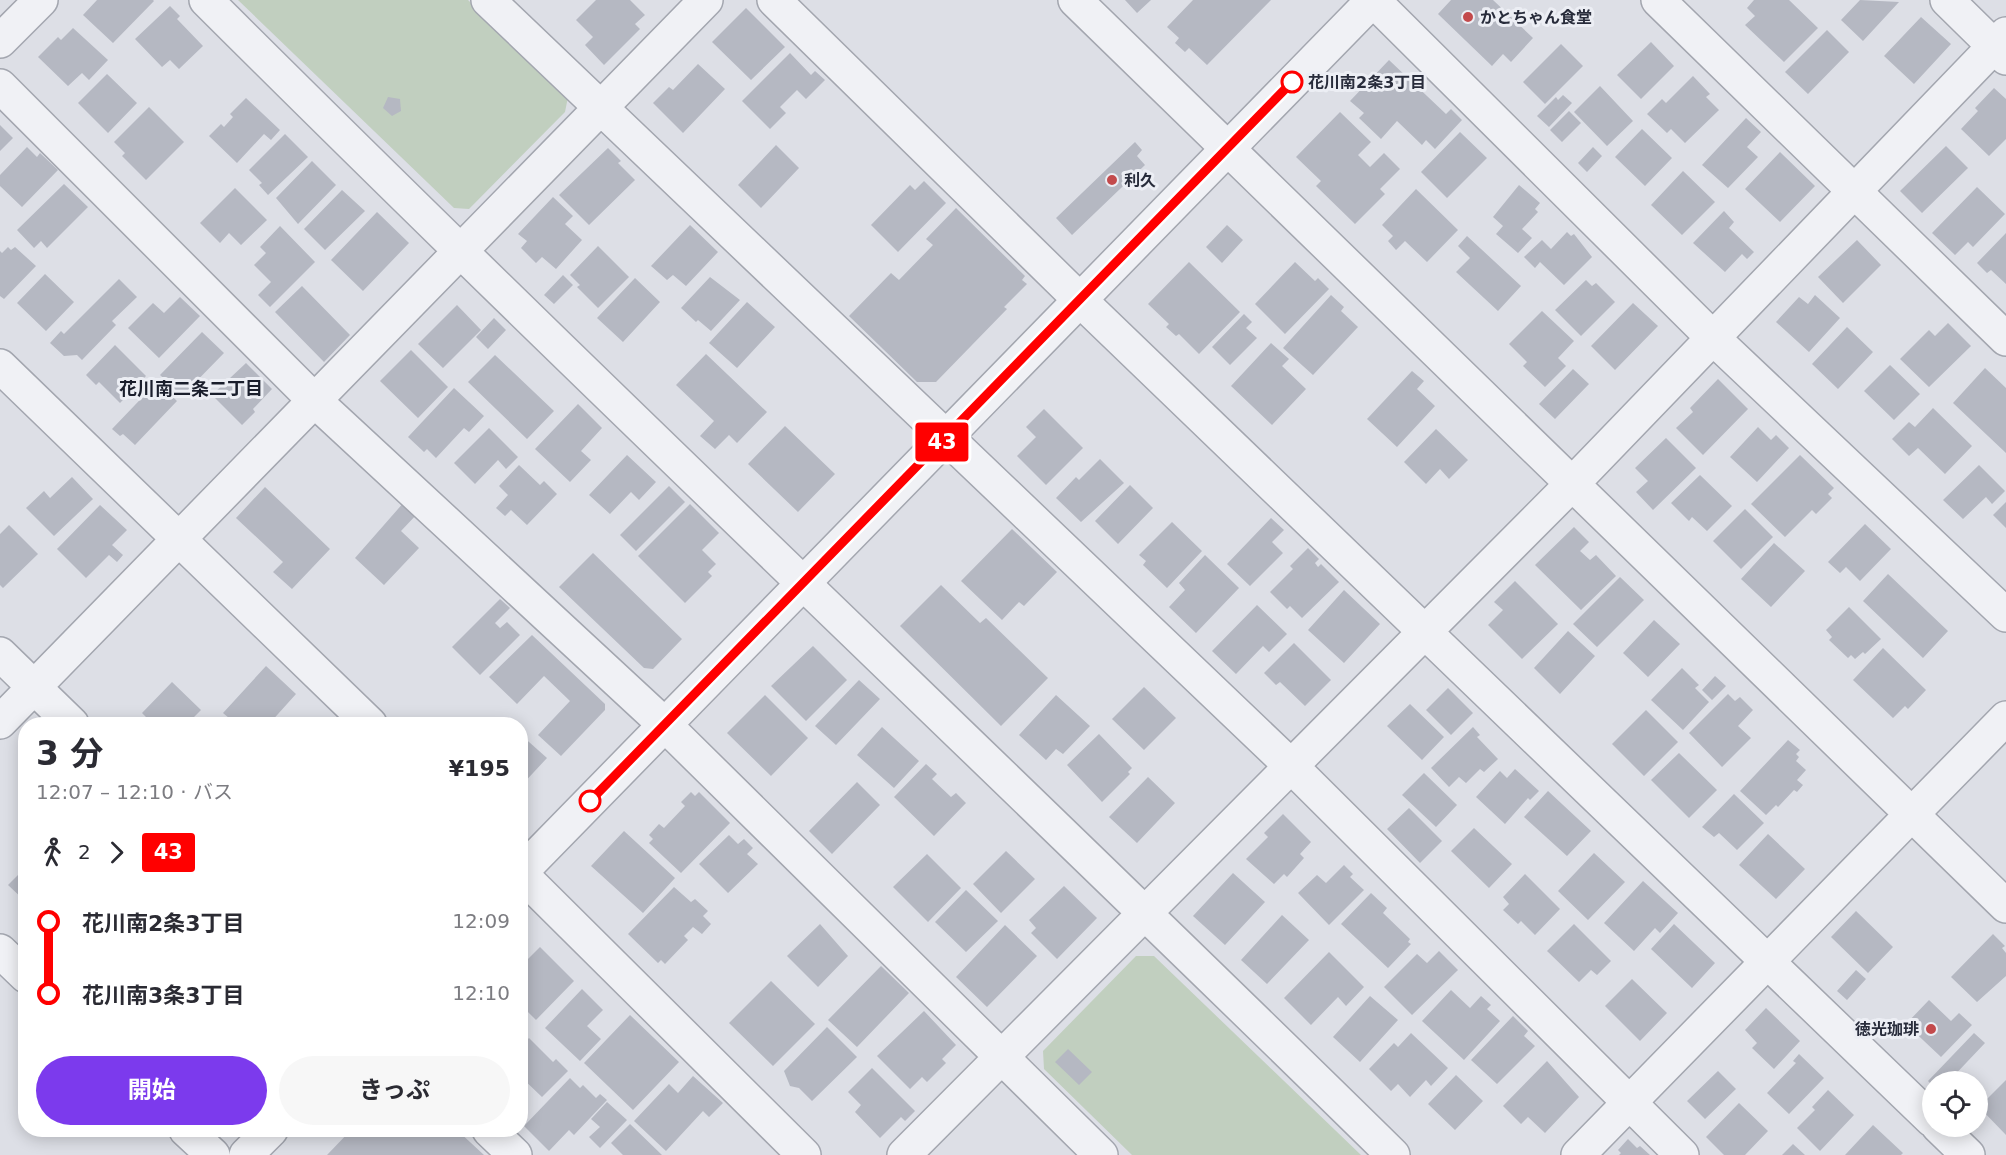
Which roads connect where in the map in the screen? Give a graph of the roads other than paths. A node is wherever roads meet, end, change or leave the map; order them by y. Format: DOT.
graph roads {
  1 [pos="40,0"];
  2 [pos="206,0"];
  3 [pos="488,0"];
  4 [pos="706,0"];
  5 [pos="774,0"];
  6 [pos="1075,0"];
  7 [pos="1373,0"];
  8 [pos="1658,0"];
  9 [pos="1947,0"];
  10 [pos="0,41"];
  11 [pos="2002,46"];
  12 [pos="0,86"];
  13 [pos="600,108"];
  14 [pos="1228,148"];
  15 [pos="1854,191"];
  16 [pos="459,252"];
  17 [pos="1080,300"];
  18 [pos="1713,338"];
  19 [pos="2006,339"];
  20 [pos="0,366"];
  21 [pos="314,400"];
  22 [pos="945,438"];
  23 [pos="1572,483"];
  24 [pos="180,538"];
  25 [pos="804,582"];
  26 [pos="2006,615"];
  27 [pos="1425,631"];
  28 [pos="0,654"];
  29 [pos="34,687"];
  30 [pos="65,717"];
  31 [pos="363,717"];
  32 [pos="2006,718"];
  33 [pos="0,722"];
  34 [pos="665,725"];
  35 [pos="1291,766"];
  36 [pos="1912,815"];
  37 [pos="528,866"];
  38 [pos="528,880"];
  39 [pos="2006,906"];
  40 [pos="1146,912"];
  41 [pos="0,951"];
  42 [pos="1767,963"];
  43 [pos="18,968"];
  44 [pos="1000,1058"];
  45 [pos="1628,1104"];
  46 [pos="1922,1110"];
  47 [pos="194,1137"];
  48 [pos="264,1137"];
  49 [pos="496,1137"];
  50 [pos="1949,1137"];
  51 [pos="213,1155"];
  52 [pos="246,1155"];
  53 [pos="515,1155"];
  54 [pos="804,1155"];
  55 [pos="904,1155"];
  56 [pos="1101,1155"];
  57 [pos="1393,1155"];
  58 [pos="1578,1155"];
  59 [pos="1682,1155"];
  60 [pos="1968,1155"];
  1 -- 10 [label="street"];
  2 -- 16 [label="street"];
  3 -- 13 [label="street"];
  4 -- 13 [label="street"];
  5 -- 17 [label="street"];
  6 -- 14 [label="street"];
  7 -- 14 [label="street"];
  7 -- 18 [label="street"];
  8 -- 15 [label="street"];
  9 -- 11 [label="street"];
  11 -- 15 [label="street"];
  12 -- 21 [label="street"];
  13 -- 16 [label="street"];
  13 -- 22 [label="street"];
  14 -- 17 [label="street"];
  14 -- 23 [label="street"];
  15 -- 18 [label="street"];
  15 -- 19 [label="street"];
  16 -- 21 [label="street"];
  16 -- 25 [label="street"];
  17 -- 22 [label="street"];
  17 -- 27 [label="street"];
  18 -- 23 [label="street"];
  18 -- 26 [label="street"];
  20 -- 24 [label="street"];
  21 -- 24 [label="street"];
  21 -- 34 [label="street"];
  22 -- 25 [label="street"];
  22 -- 35 [label="street"];
  23 -- 27 [label="street"];
  23 -- 36 [label="street"];
  24 -- 29 [label="street"];
  24 -- 31 [label="street"];
  25 -- 34 [label="street"];
  25 -- 40 [label="street"];
  27 -- 35 [label="street"];
  27 -- 42 [label="street"];
  28 -- 29 [label="street"];
  29 -- 30 [label="street"];
  29 -- 33 [label="street"];
  32 -- 36 [label="street"];
  34 -- 37 [label="street"];
  34 -- 44 [label="street"];
  35 -- 40 [label="street"];
  35 -- 45 [label="street"];
  36 -- 39 [label="street"];
  36 -- 42 [label="street"];
  38 -- 54 [label="street"];
  40 -- 44 [label="street"];
  40 -- 57 [label="street"];
  41 -- 43 [label="street"];
  42 -- 45 [label="street"];
  42 -- 46 [label="street"];
  44 -- 55 [label="street"];
  44 -- 56 [label="street"];
  45 -- 58 [label="street"];
  45 -- 59 [label="street"];
  47 -- 51 [label="street"];
  48 -- 52 [label="street"];
  49 -- 53 [label="street"];
  50 -- 60 [label="street"];
}
